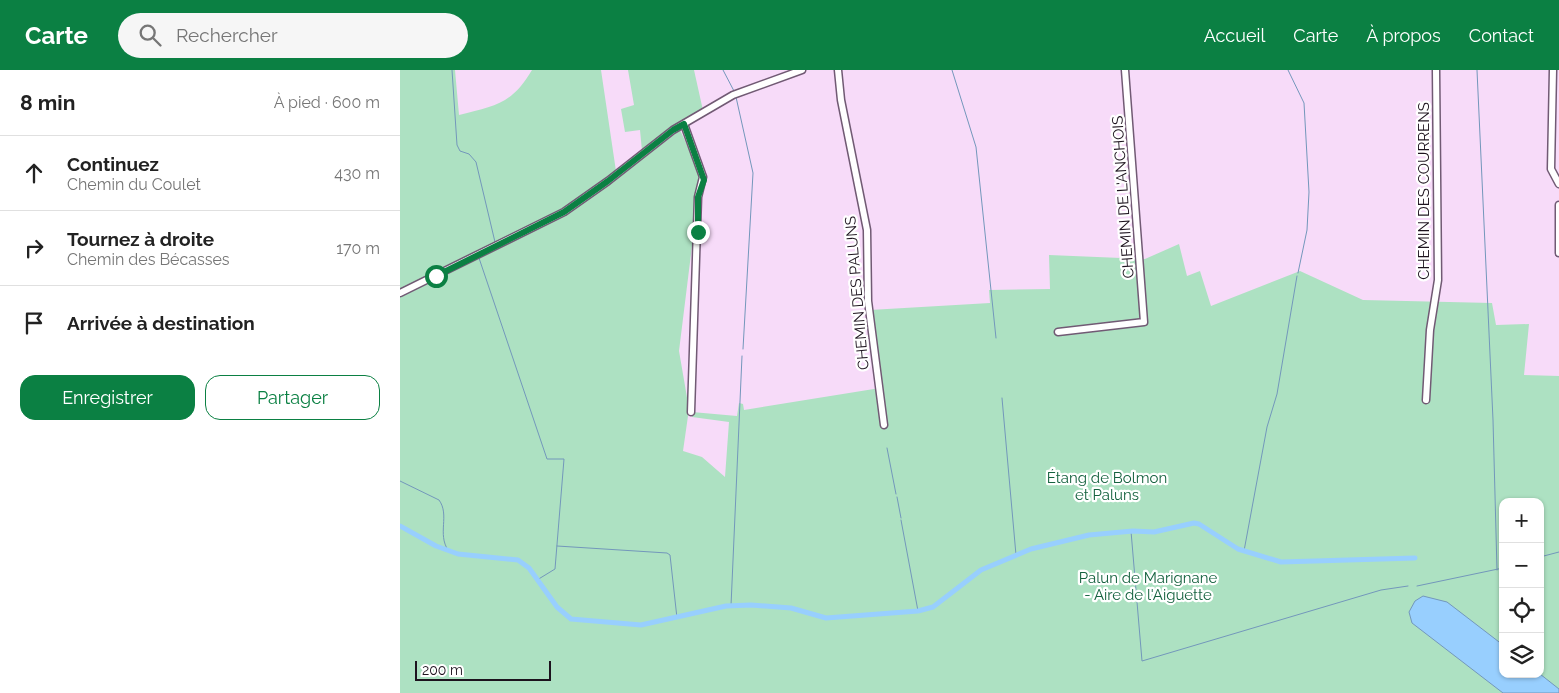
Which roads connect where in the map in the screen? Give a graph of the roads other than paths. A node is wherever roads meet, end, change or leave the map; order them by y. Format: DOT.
graph roads {
  1 [pos="802,70"];
  2 [pos="838,70"];
  3 [pos="1125,70"];
  4 [pos="1436,70"];
  5 [pos="1553,70"];
  6 [pos="684,124"];
  7 [pos="1559,184"];
  8 [pos="1559,205"];
  9 [pos="1559,253"];
  10 [pos="400,294"];
  11 [pos="1058,332"];
  12 [pos="1426,400"];
  13 [pos="690,412"];
  14 [pos="884,425"];
  1 -- 6 [label="street"];
  2 -- 14 [label="street, CHEMIN DES PALUNS"];
  3 -- 11 [label="street, CHEMIN DE L'ANCHOIS"];
  4 -- 12 [label="street, CHEMIN DES COURRENS"];
  5 -- 7 [label="street"];
  6 -- 10 [label="street"];
  6 -- 13 [label="street"];
  8 -- 9 [label="street"];
}
